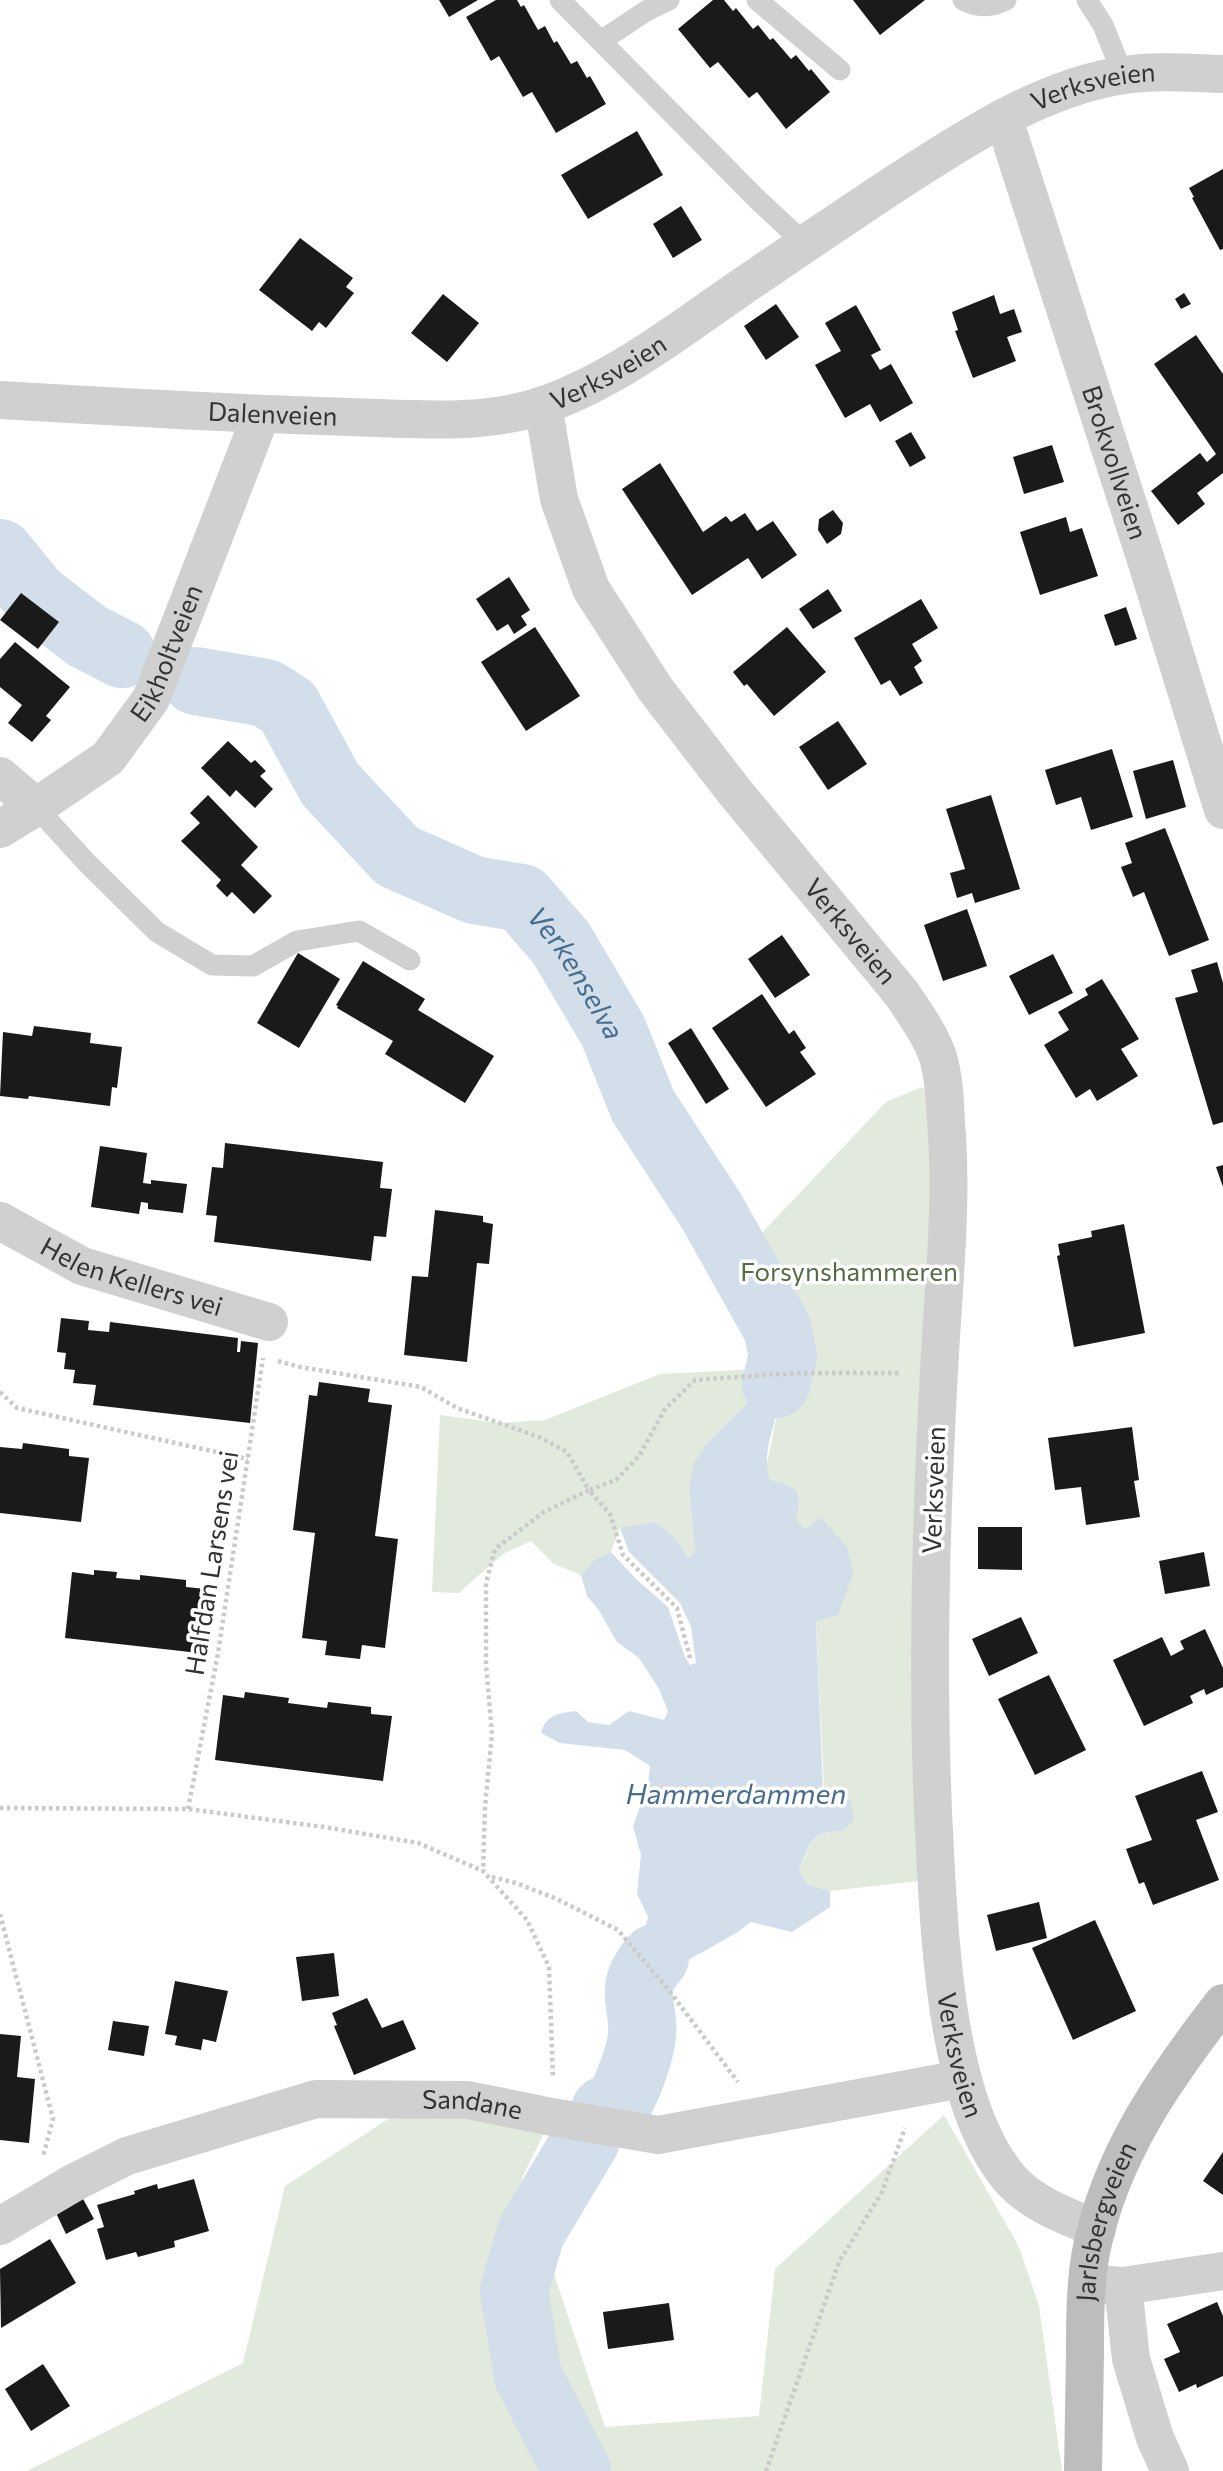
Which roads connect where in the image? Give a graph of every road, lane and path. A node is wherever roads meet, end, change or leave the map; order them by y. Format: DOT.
graph roads {
  1 [pos="560,0"];
  2 [pos="669,0"];
  3 [pos="757,0"];
  4 [pos="963,0"];
  5 [pos="1006,0"];
  6 [pos="1087,0"];
  7 [pos="601,41"];
  8 [pos="840,69"];
  9 [pos="1223,74"];
  10 [pos="1123,75"];
  11 [pos="1001,119"];
  12 [pos="804,243"];
  13 [pos="0,400"];
  14 [pos="543,405"];
  15 [pos="261,415"];
  16 [pos="0,776"];
  17 [pos="36,807"];
  18 [pos="1223,810"];
  19 [pos="0,830"];
  20 [pos="410,960"];
  21 [pos="0,1221"];
  22 [pos="266,1339"];
  23 [pos="939,1373"];
  24 [pos="0,1392"];
  25 [pos="248,1459"];
  26 [pos="589,1490"];
  27 [pos="690,1658"];
  28 [pos="0,1808"];
  29 [pos="188,1809"];
  30 [pos="483,1871"];
  31 [pos="490,1877"];
  32 [pos="0,1914"];
  33 [pos="1223,2003"];
  34 [pos="962,2079"];
  35 [pos="919,2088"];
  36 [pos="762,2117"];
  37 [pos="552,2118"];
  38 [pos="42,2160"];
  39 [pos="0,2226"];
  40 [pos="1097,2229"];
  41 [pos="1223,2271"];
  42 [pos="1105,2285"];
  43 [pos="768,2470"];
  44 [pos="1083,2471"];
  45 [pos="1170,2471"];
  1 -- 7 [label="lane"];
  2 -- 7 [label="lane"];
  3 -- 8 [label="lane"];
  4 -- 5 [label="lane"];
  6 -- 10 [label="lane"];
  7 -- 12 [label="lane"];
  9 -- 10 [label="street, Verksveien"];
  10 -- 11 [label="street, Verksveien"];
  11 -- 12 [label="street, Verksveien"];
  11 -- 18 [label="street, Brokvollveien"];
  12 -- 14 [label="street, Verksveien"];
  13 -- 15 [label="street, Dalenveien"];
  14 -- 15 [label="street, Dalenveien"];
  14 -- 23 [label="street, Verksveien"];
  15 -- 17 [label="street, Eikholtveien"];
  16 -- 17 [label="street"];
  17 -- 19 [label="street"];
  17 -- 20 [label="lane"];
  21 -- 22 [label="street, Helen Kellers vei"];
  22 -- 25 [label="path, Halfdan Larsens vei"];
  22 -- 26 [label="path"];
  23 -- 26 [label="path"];
  23 -- 34 [label="street, Verksveien"];
  24 -- 25 [label="path"];
  25 -- 29 [label="path, Halfdan Larsens vei"];
  26 -- 27 [label="path"];
  26 -- 30 [label="path"];
  28 -- 29 [label="path"];
  29 -- 30 [label="path"];
  30 -- 31 [label="path"];
  31 -- 36 [label="path"];
  31 -- 37 [label="path"];
  32 -- 38 [label="path"];
  33 -- 40 [label="street, Jarlsbergveien"];
  34 -- 35 [label="street, Sandane"];
  34 -- 40 [label="street, Verksveien"];
  35 -- 36 [label="street, Sandane"];
  35 -- 43 [label="path, Verksveien"];
  36 -- 37 [label="street, Sandane"];
  37 -- 39 [label="street, Sandane"];
  40 -- 42 [label="street, Jarlsbergveien"];
  41 -- 42 [label="street"];
  42 -- 44 [label="street, Jarlsbergveien"];
  42 -- 45 [label="street, Jarlsbergveien"];
}
